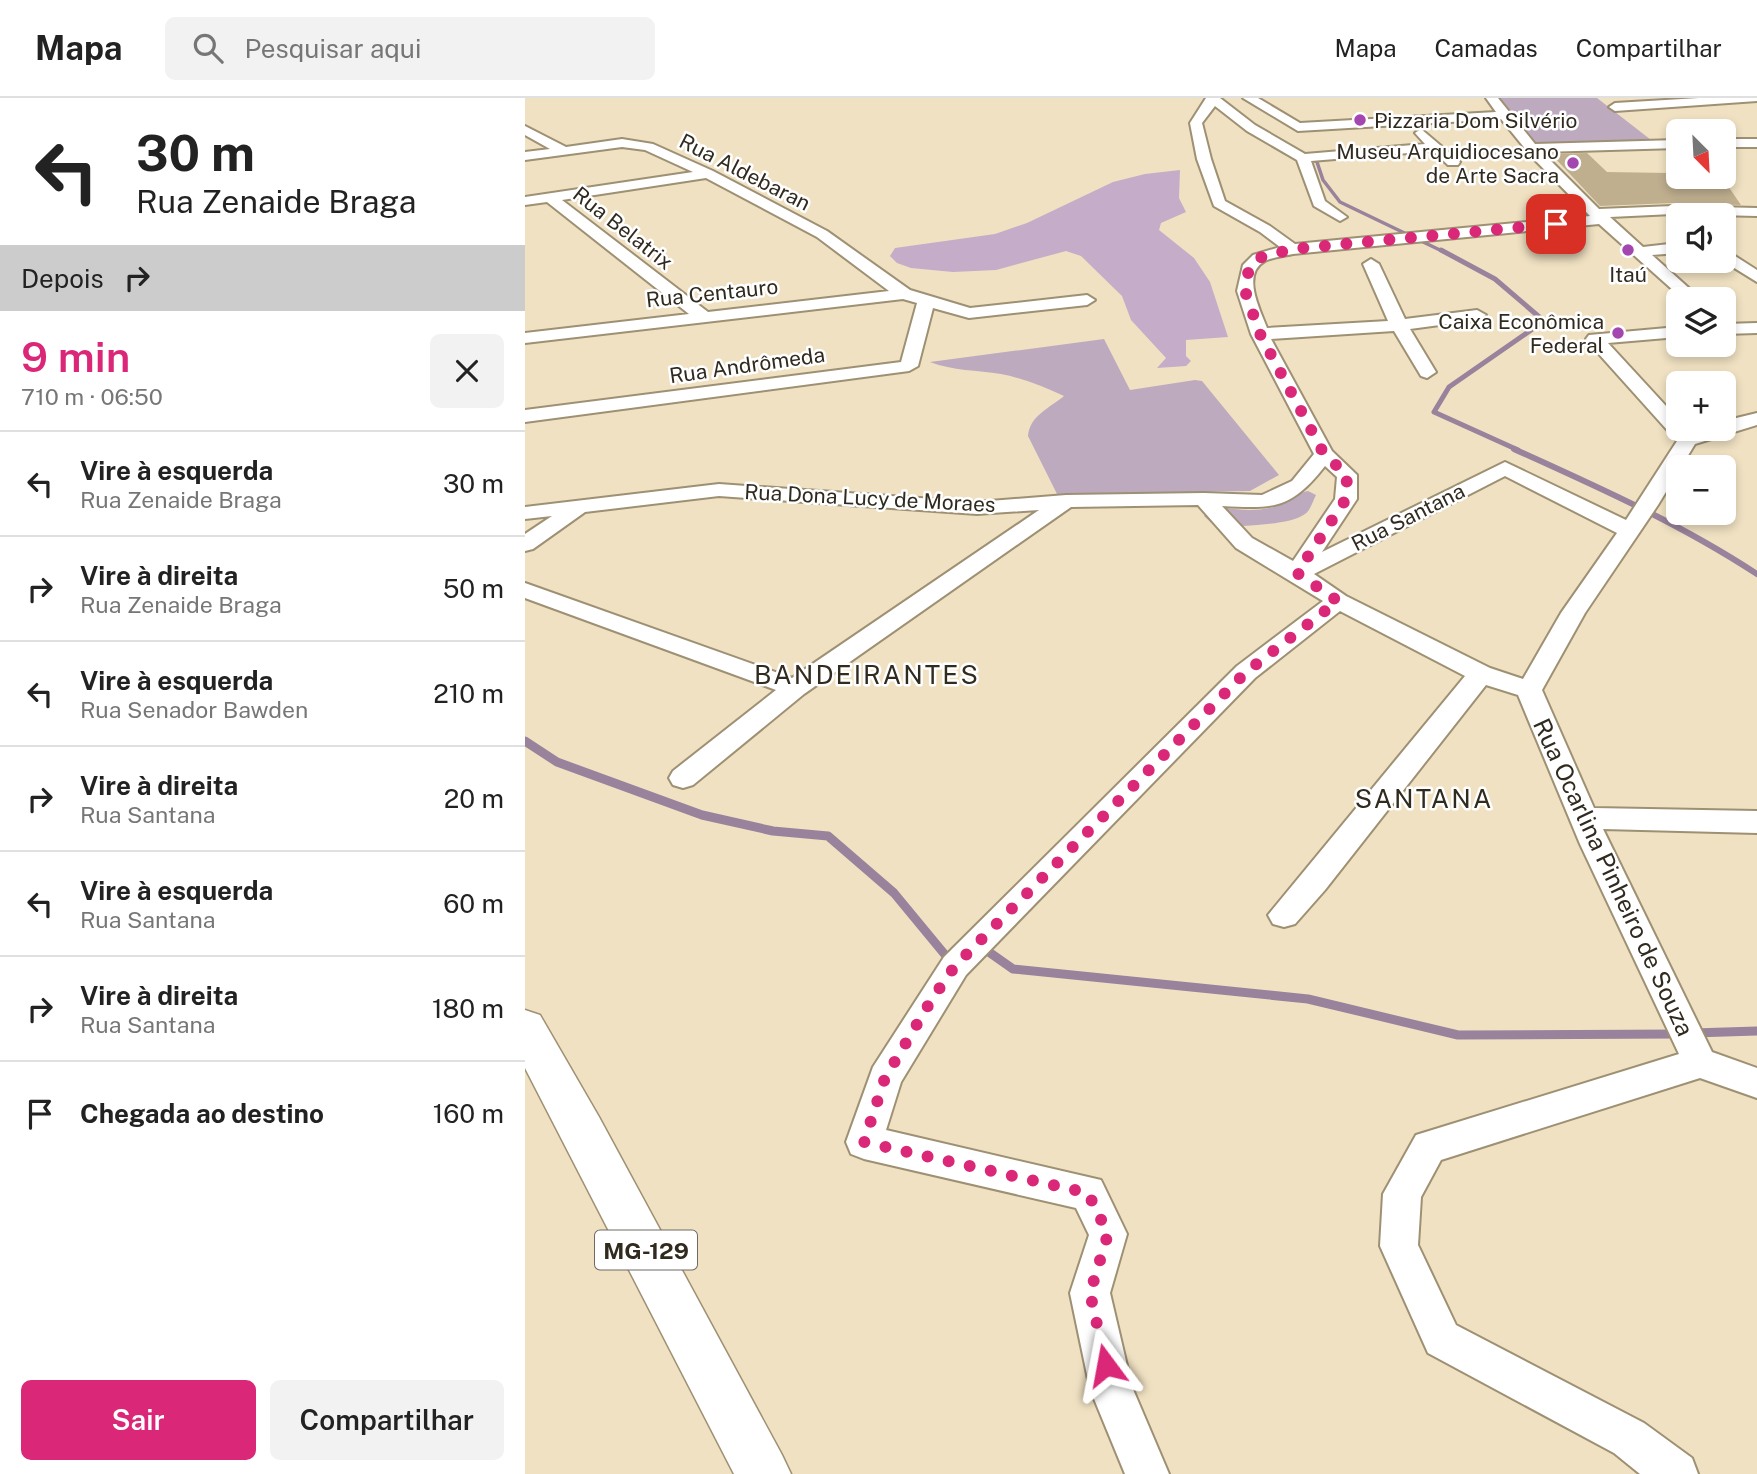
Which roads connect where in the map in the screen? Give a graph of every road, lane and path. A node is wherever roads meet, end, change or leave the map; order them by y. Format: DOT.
graph roads {
  1 [pos="1249,98"];
  2 [pos="1492,98"];
  3 [pos="1756,98"];
  4 [pos="1212,99"];
  5 [pos="1610,102"];
  6 [pos="1504,115"];
  7 [pos="1409,121"];
  8 [pos="1298,127"];
  9 [pos="525,130"];
  10 [pos="1422,135"];
  11 [pos="1397,136"];
  12 [pos="1319,140"];
  13 [pos="1736,143"];
  14 [pos="1757,143"];
  15 [pos="1660,144"];
  16 [pos="1666,144"];
  17 [pos="1435,146"];
  18 [pos="1533,148"];
  19 [pos="564,151"];
  20 [pos="525,156"];
  21 [pos="1303,158"];
  22 [pos="1453,162"];
  23 [pos="708,174"];
  24 [pos="549,197"];
  25 [pos="525,201"];
  26 [pos="1665,210"];
  27 [pos="1757,212"];
  28 [pos="1601,216"];
  29 [pos="1340,217"];
  30 [pos="1292,249"];
  31 [pos="1666,249"];
  32 [pos="1640,252"];
  33 [pos="1736,262"];
  34 [pos="1371,264"];
  35 [pos="1757,277"];
  36 [pos="1679,287"];
  37 [pos="904,294"];
  38 [pos="1087,300"];
  39 [pos="926,301"];
  40 [pos="1477,315"];
  41 [pos="704,317"];
  42 [pos="1399,325"];
  43 [pos="1736,328"];
  44 [pos="1757,328"];
  45 [pos="1666,333"];
  46 [pos="1260,334"];
  47 [pos="525,338"];
  48 [pos="1427,372"];
  49 [pos="525,416"];
  50 [pos="1666,417"];
  51 [pos="1757,419"];
  52 [pos="1736,424"];
  53 [pos="1686,441"];
  54 [pos="1324,454"];
  55 [pos="1204,499"];
  56 [pos="1067,501"];
  57 [pos="581,507"];
  58 [pos="525,513"];
  59 [pos="1638,517"];
  60 [pos="525,544"];
  61 [pos="1297,573"];
  62 [pos="525,590"];
  63 [pos="1338,601"];
  64 [pos="1481,674"];
  65 [pos="795,688"];
  66 [pos="1529,690"];
  67 [pos="683,779"];
  68 [pos="1584,818"];
  69 [pos="1757,822"];
  70 [pos="1284,915"];
  71 [pos="525,1028"];
  72 [pos="1700,1063"];
  73 [pos="1757,1083"];
  74 [pos="763,1474"];
  75 [pos="1147,1474"];
  76 [pos="1676,1474"];
  1 -- 8 [label="street"];
  2 -- 6 [label="street"];
  3 -- 5 [label="street"];
  4 -- 21 [label="street"];
  4 -- 30 [label="street"];
  5 -- 15 [label="street"];
  6 -- 7 [label="street"];
  6 -- 18 [label="street"];
  7 -- 8 [label="street"];
  7 -- 10 [label="street"];
  8 -- 12 [label="street"];
  9 -- 19 [label="street"];
  10 -- 11 [label="street"];
  10 -- 17 [label="street"];
  13 -- 14 [label="street"];
  15 -- 16 [label="street"];
  15 -- 18 [label="street"];
  17 -- 21 [label="street"];
  17 -- 22 [label="street"];
  18 -- 28 [label="street"];
  19 -- 20 [label="street, Rua Aldebaran"];
  19 -- 23 [label="street, Rua Aldebaran"];
  21 -- 29 [label="street"];
  23 -- 24 [label="street"];
  23 -- 37 [label="street, Rua Aldebaran"];
  24 -- 25 [label="street"];
  24 -- 41 [label="street, Rua Belatrix"];
  26 -- 27 [label="street, Rua Santana"];
  26 -- 28 [label="street, Rua Santana"];
  28 -- 30 [label="street, Rua Santana"];
  28 -- 32 [label="street"];
  30 -- 46 [label="street, Rua Santana"];
  31 -- 32 [label="street"];
  32 -- 36 [label="street"];
  33 -- 35 [label="street"];
  34 -- 42 [label="street"];
  37 -- 39 [label="street, Rua Aldebaran"];
  37 -- 41 [label="street, Rua Centauro"];
  38 -- 39 [label="street, Rua Aldebaran"];
  39 -- 49 [label="street, Rua Andrômeda"];
  40 -- 42 [label="street"];
  41 -- 47 [label="street, Rua Centauro"];
  42 -- 46 [label="street"];
  42 -- 48 [label="street"];
  43 -- 44 [label="street"];
  45 -- 50 [label="street"];
  46 -- 54 [label="street, Rua Santana"];
  51 -- 52 [label="street"];
  53 -- 59 [label="street"];
  54 -- 55 [label="street, Rua Dona Lucy de Moraes"];
  54 -- 61 [label="street, Rua Santana"];
  55 -- 56 [label="street, Rua Dona Lucy de Moraes"];
  55 -- 61 [label="street"];
  56 -- 57 [label="street, Rua Dona Lucy de Moraes"];
  56 -- 65 [label="street"];
  57 -- 58 [label="street, Rua Dona Lucy de Moraes"];
  57 -- 60 [label="street"];
  59 -- 61 [label="street, Rua Santana"];
  59 -- 66 [label="street"];
  61 -- 63 [label="street"];
  62 -- 65 [label="street"];
  63 -- 64 [label="street"];
  63 -- 75 [label="street"];
  64 -- 66 [label="street"];
  64 -- 70 [label="street"];
  65 -- 67 [label="street"];
  66 -- 68 [label="street, Rua Ocarlina Pinheiro de Souza"];
  68 -- 69 [label="street"];
  68 -- 72 [label="street, Rua Ocarlina Pinheiro de Souza"];
  71 -- 74 [label="main road, MG-129 / MG-129"];
  72 -- 73 [label="street"];
  72 -- 76 [label="street"];
}
